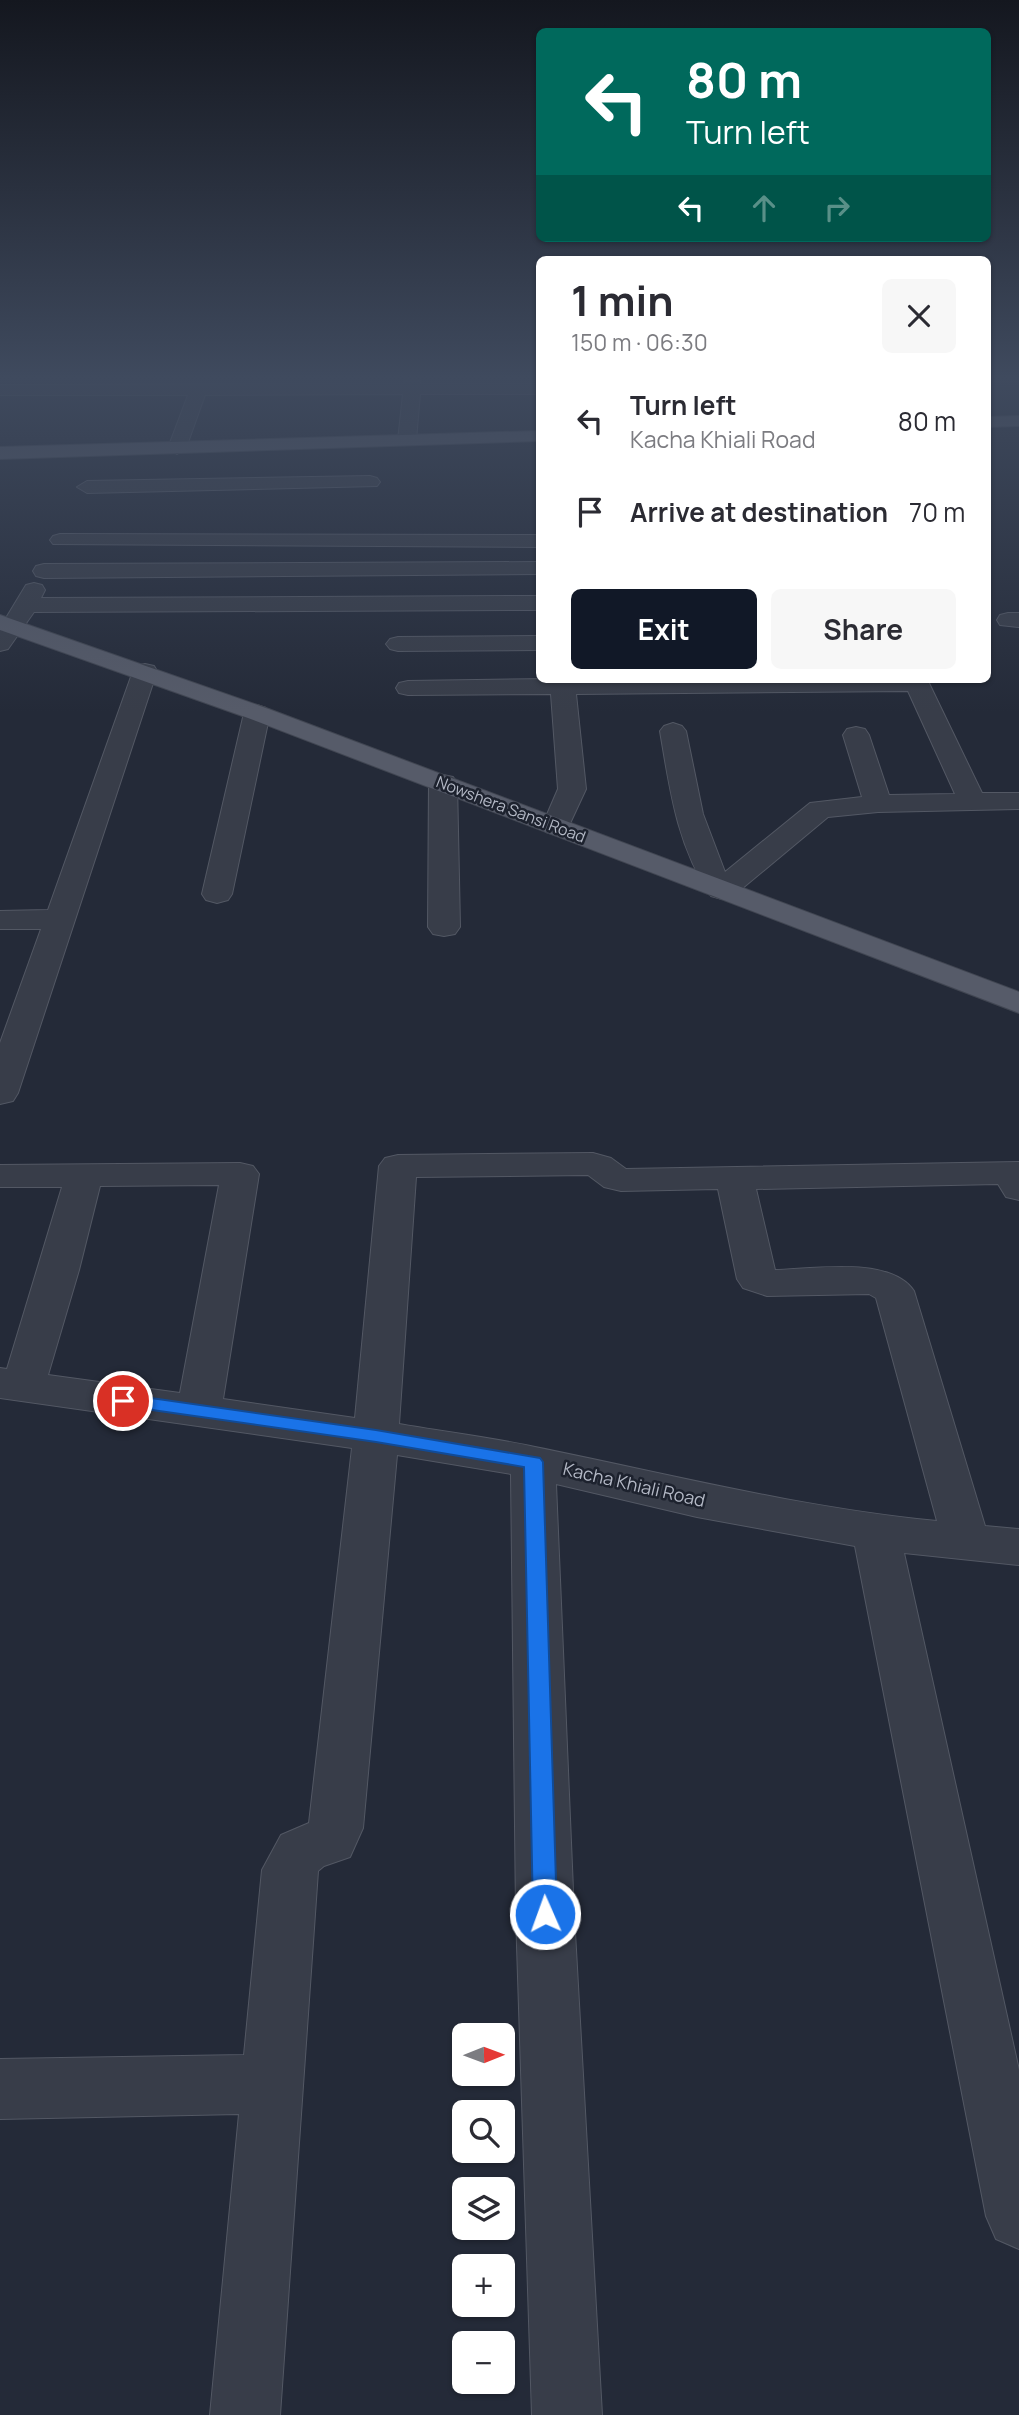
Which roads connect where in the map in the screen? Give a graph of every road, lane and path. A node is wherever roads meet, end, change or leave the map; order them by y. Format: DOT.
graph roads {
  1 [pos="87,487"];
  2 [pos="104,487"];
  3 [pos="60,540"];
  4 [pos="536,541"];
  5 [pos="536,568"];
  6 [pos="44,571"];
  7 [pos="536,603"];
  8 [pos="9,624"];
  9 [pos="536,643"];
  10 [pos="398,644"];
  11 [pos="145,671"];
  12 [pos="563,683"];
  13 [pos="917,683"];
  14 [pos="408,688"];
  15 [pos="257,713"];
  16 [pos="673,731"];
  17 [pos="856,735"];
  18 [pos="443,783"];
  19 [pos="1019,801"];
  20 [pos="972,802"];
  21 [pos="878,804"];
  22 [pos="556,826"];
  23 [pos="722,890"];
  24 [pos="217,894"];
  25 [pos="60,919"];
  26 [pos="0,920"];
  27 [pos="444,927"];
  28 [pos="1019,1003"];
  29 [pos="0,1092"];
  30 [pos="84,1175"];
  31 [pos="0,1176"];
  32 [pos="735,1178"];
  33 [pos="1019,1189"];
  34 [pos="11,1385"];
  35 [pos="199,1411"];
  36 [pos="376,1436"];
  37 [pos="533,1462"];
  38 [pos="876,1533"];
  39 [pos="966,1542"];
  40 [pos="1019,1547"];
  41 [pos="273,2084"];
  42 [pos="0,2089"];
  43 [pos="1019,2216"];
  44 [pos="246,2415"];
  45 [pos="567,2415"];
  1 -- 2 [label="street"];
  1 -- 3 [label="street"];
  3 -- 4 [label="street"];
  3 -- 6 [label="street"];
  5 -- 6 [label="street"];
  6 -- 8 [label="street"];
  7 -- 8 [label="street"];
  8 -- 11 [label="main road, Nowshera Sansi Road"];
  9 -- 10 [label="street"];
  11 -- 15 [label="main road, Nowshera Sansi Road"];
  11 -- 25 [label="street"];
  12 -- 14 [label="street"];
  12 -- 22 [label="street"];
  13 -- 20 [label="street"];
  15 -- 18 [label="main road, Nowshera Sansi Road"];
  15 -- 24 [label="street"];
  16 -- 23 [label="street"];
  17 -- 21 [label="street"];
  18 -- 22 [label="main road, Nowshera Sansi Road"];
  18 -- 27 [label="street"];
  19 -- 20 [label="street"];
  20 -- 21 [label="street"];
  21 -- 23 [label="street"];
  22 -- 23 [label="main road, Nowshera Sansi Road"];
  23 -- 28 [label="main road, Nowshera Sansi Road"];
  25 -- 26 [label="street"];
  25 -- 29 [label="street"];
  30 -- 31 [label="street"];
  30 -- 34 [label="street"];
  30 -- 35 [label="street"];
  32 -- 33 [label="street"];
  32 -- 36 [label="street"];
  32 -- 39 [label="street"];
  34 -- 35 [label="street, Kacha Khiali Road"];
  35 -- 36 [label="street, Kacha Khiali Road"];
  36 -- 37 [label="street, Kacha Khiali Road"];
  36 -- 41 [label="street"];
  37 -- 38 [label="street, Kacha Khiali Road"];
  37 -- 45 [label="street"];
  38 -- 39 [label="street, Kacha Khiali Road"];
  38 -- 43 [label="street"];
  39 -- 40 [label="street, Kacha Khiali Road"];
  41 -- 42 [label="street"];
  41 -- 44 [label="street"];
}
